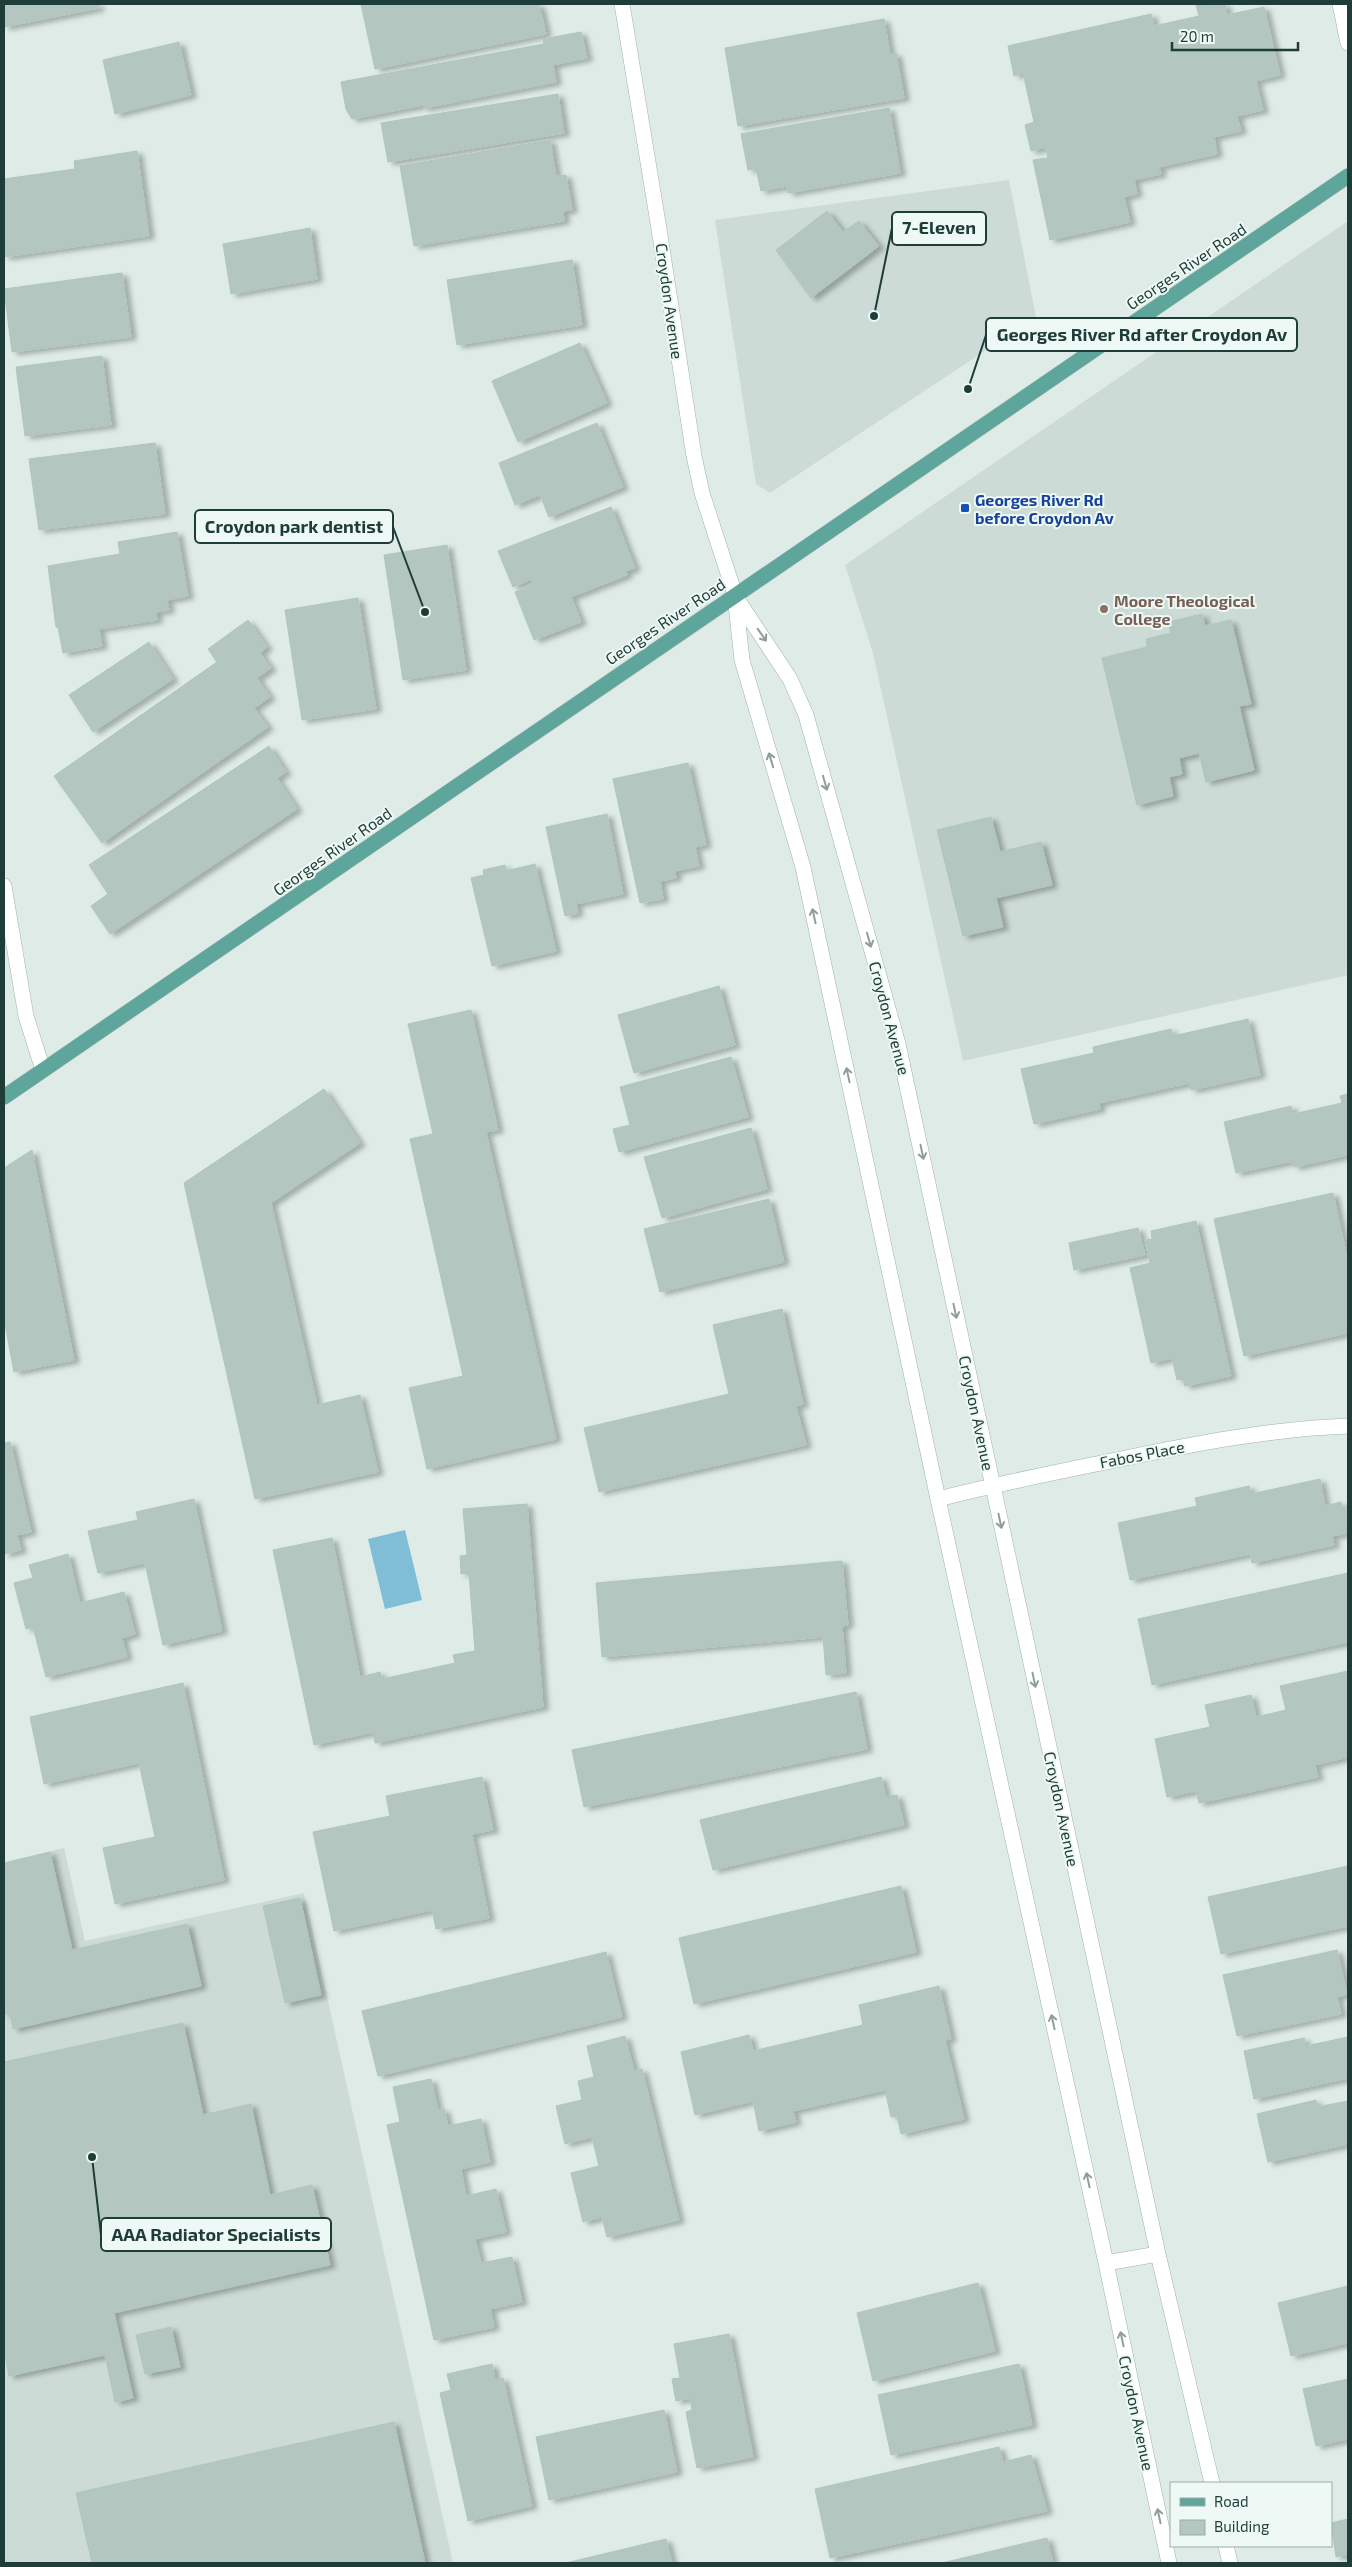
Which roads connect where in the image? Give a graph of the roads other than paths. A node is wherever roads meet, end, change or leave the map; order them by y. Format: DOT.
graph roads {
  1 [pos="622,4"];
  2 [pos="1340,4"];
  3 [pos="1348,43"];
  4 [pos="1348,176"];
  5 [pos="735,594"];
  6 [pos="4,886"];
  7 [pos="43,1070"];
  8 [pos="4,1097"];
  9 [pos="1348,1426"];
  10 [pos="992,1485"];
  11 [pos="938,1499"];
  12 [pos="1158,2254"];
  13 [pos="1106,2263"];
  14 [pos="1212,2482"];
  15 [pos="1226,2547"];
  16 [pos="1169,2563"];
  17 [pos="1230,2563"];
  1 -- 5 [label="street, Croydon Avenue"];
  2 -- 3 [label="street"];
  4 -- 5 [label="main road, Georges River Road"];
  5 -- 7 [label="main road, Georges River Road"];
  5 -- 10 [label="street, Croydon Avenue, one-way"];
  11 -- 5 [label="street, Croydon Avenue, one-way"];
  6 -- 7 [label="street"];
  7 -- 8 [label="main road, Georges River Road"];
  9 -- 10 [label="street, Fabos Place"];
  10 -- 11 [label="street, Fabos Place"];
  10 -- 12 [label="street, Croydon Avenue, one-way"];
  13 -- 11 [label="street, Croydon Avenue, one-way"];
  12 -- 13 [label="street"];
  12 -- 14 [label="street, Croydon Avenue"];
  16 -- 13 [label="street, Croydon Avenue, one-way"];
  15 -- 17 [label="street"];
}
